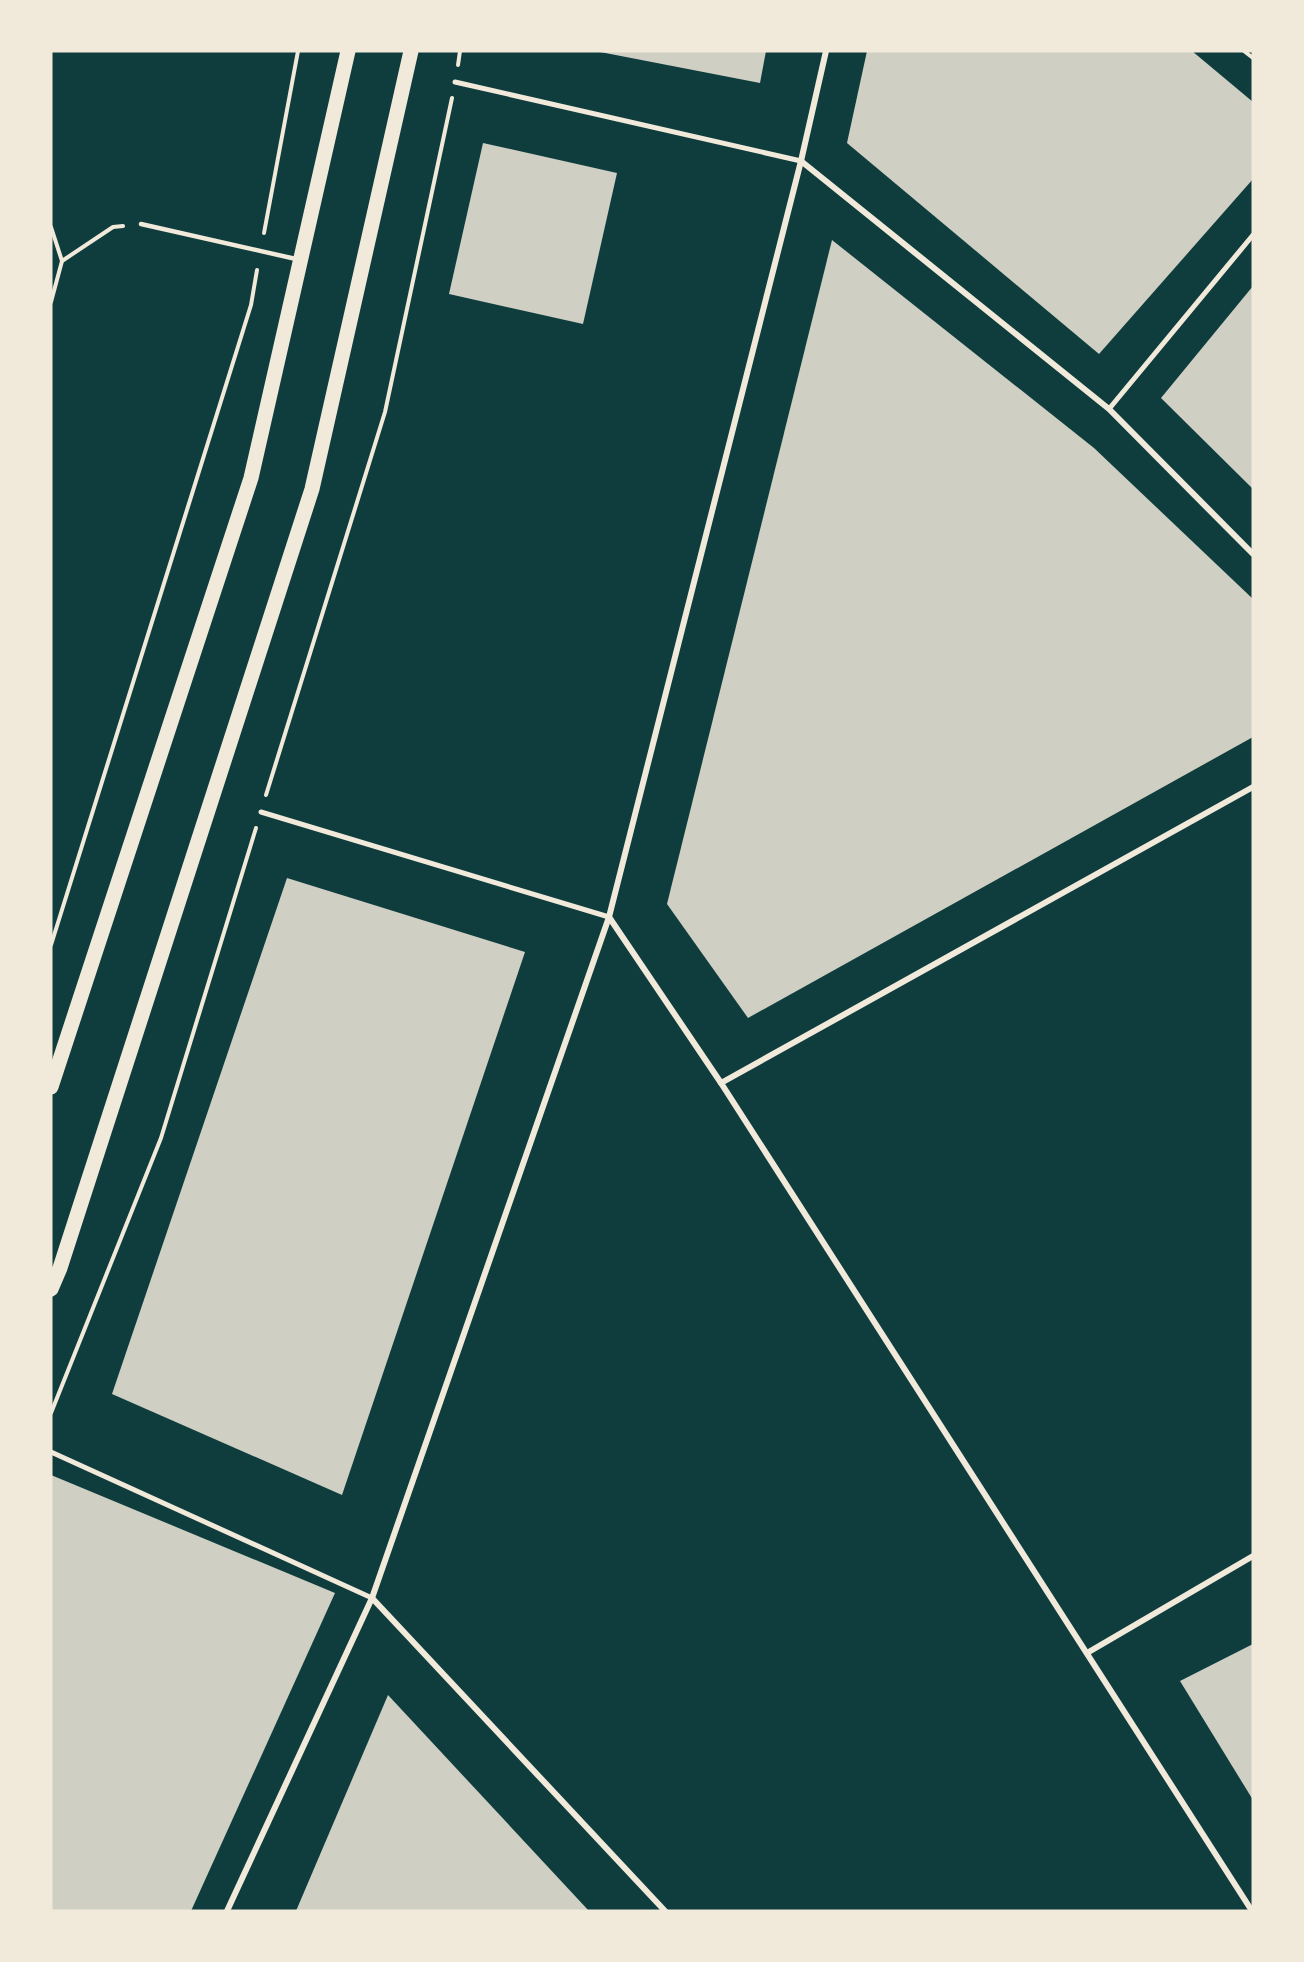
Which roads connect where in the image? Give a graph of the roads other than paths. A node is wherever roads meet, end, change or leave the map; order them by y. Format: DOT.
graph roads {
  1 [pos="348,51"];
  2 [pos="411,51"];
  3 [pos="826,51"];
  4 [pos="455,82"];
  5 [pos="801,161"];
  6 [pos="141,224"];
  7 [pos="1253,235"];
  8 [pos="300,260"];
  9 [pos="1109,409"];
  10 [pos="1253,554"];
  11 [pos="1253,787"];
  12 [pos="261,812"];
  13 [pos="609,917"];
  14 [pos="720,1083"];
  15 [pos="51,1087"];
  16 [pos="51,1289"];
  17 [pos="51,1452"];
  18 [pos="1253,1556"];
  19 [pos="372,1598"];
  20 [pos="1087,1653"];
  21 [pos="226,1911"];
  22 [pos="665,1911"];
  23 [pos="1252,1911"];
  1 -- 8 [label="main road"];
  2 -- 16 [label="main road"];
  3 -- 5 [label="street"];
  4 -- 5 [label="street"];
  5 -- 9 [label="street"];
  5 -- 13 [label="street"];
  6 -- 8 [label="lane"];
  7 -- 9 [label="street"];
  8 -- 15 [label="main road"];
  9 -- 10 [label="street"];
  11 -- 14 [label="street"];
  12 -- 13 [label="street"];
  13 -- 14 [label="street"];
  13 -- 19 [label="street"];
  14 -- 20 [label="street"];
  17 -- 19 [label="street"];
  18 -- 20 [label="street"];
  19 -- 21 [label="street"];
  19 -- 22 [label="street"];
  20 -- 23 [label="street"];
}
